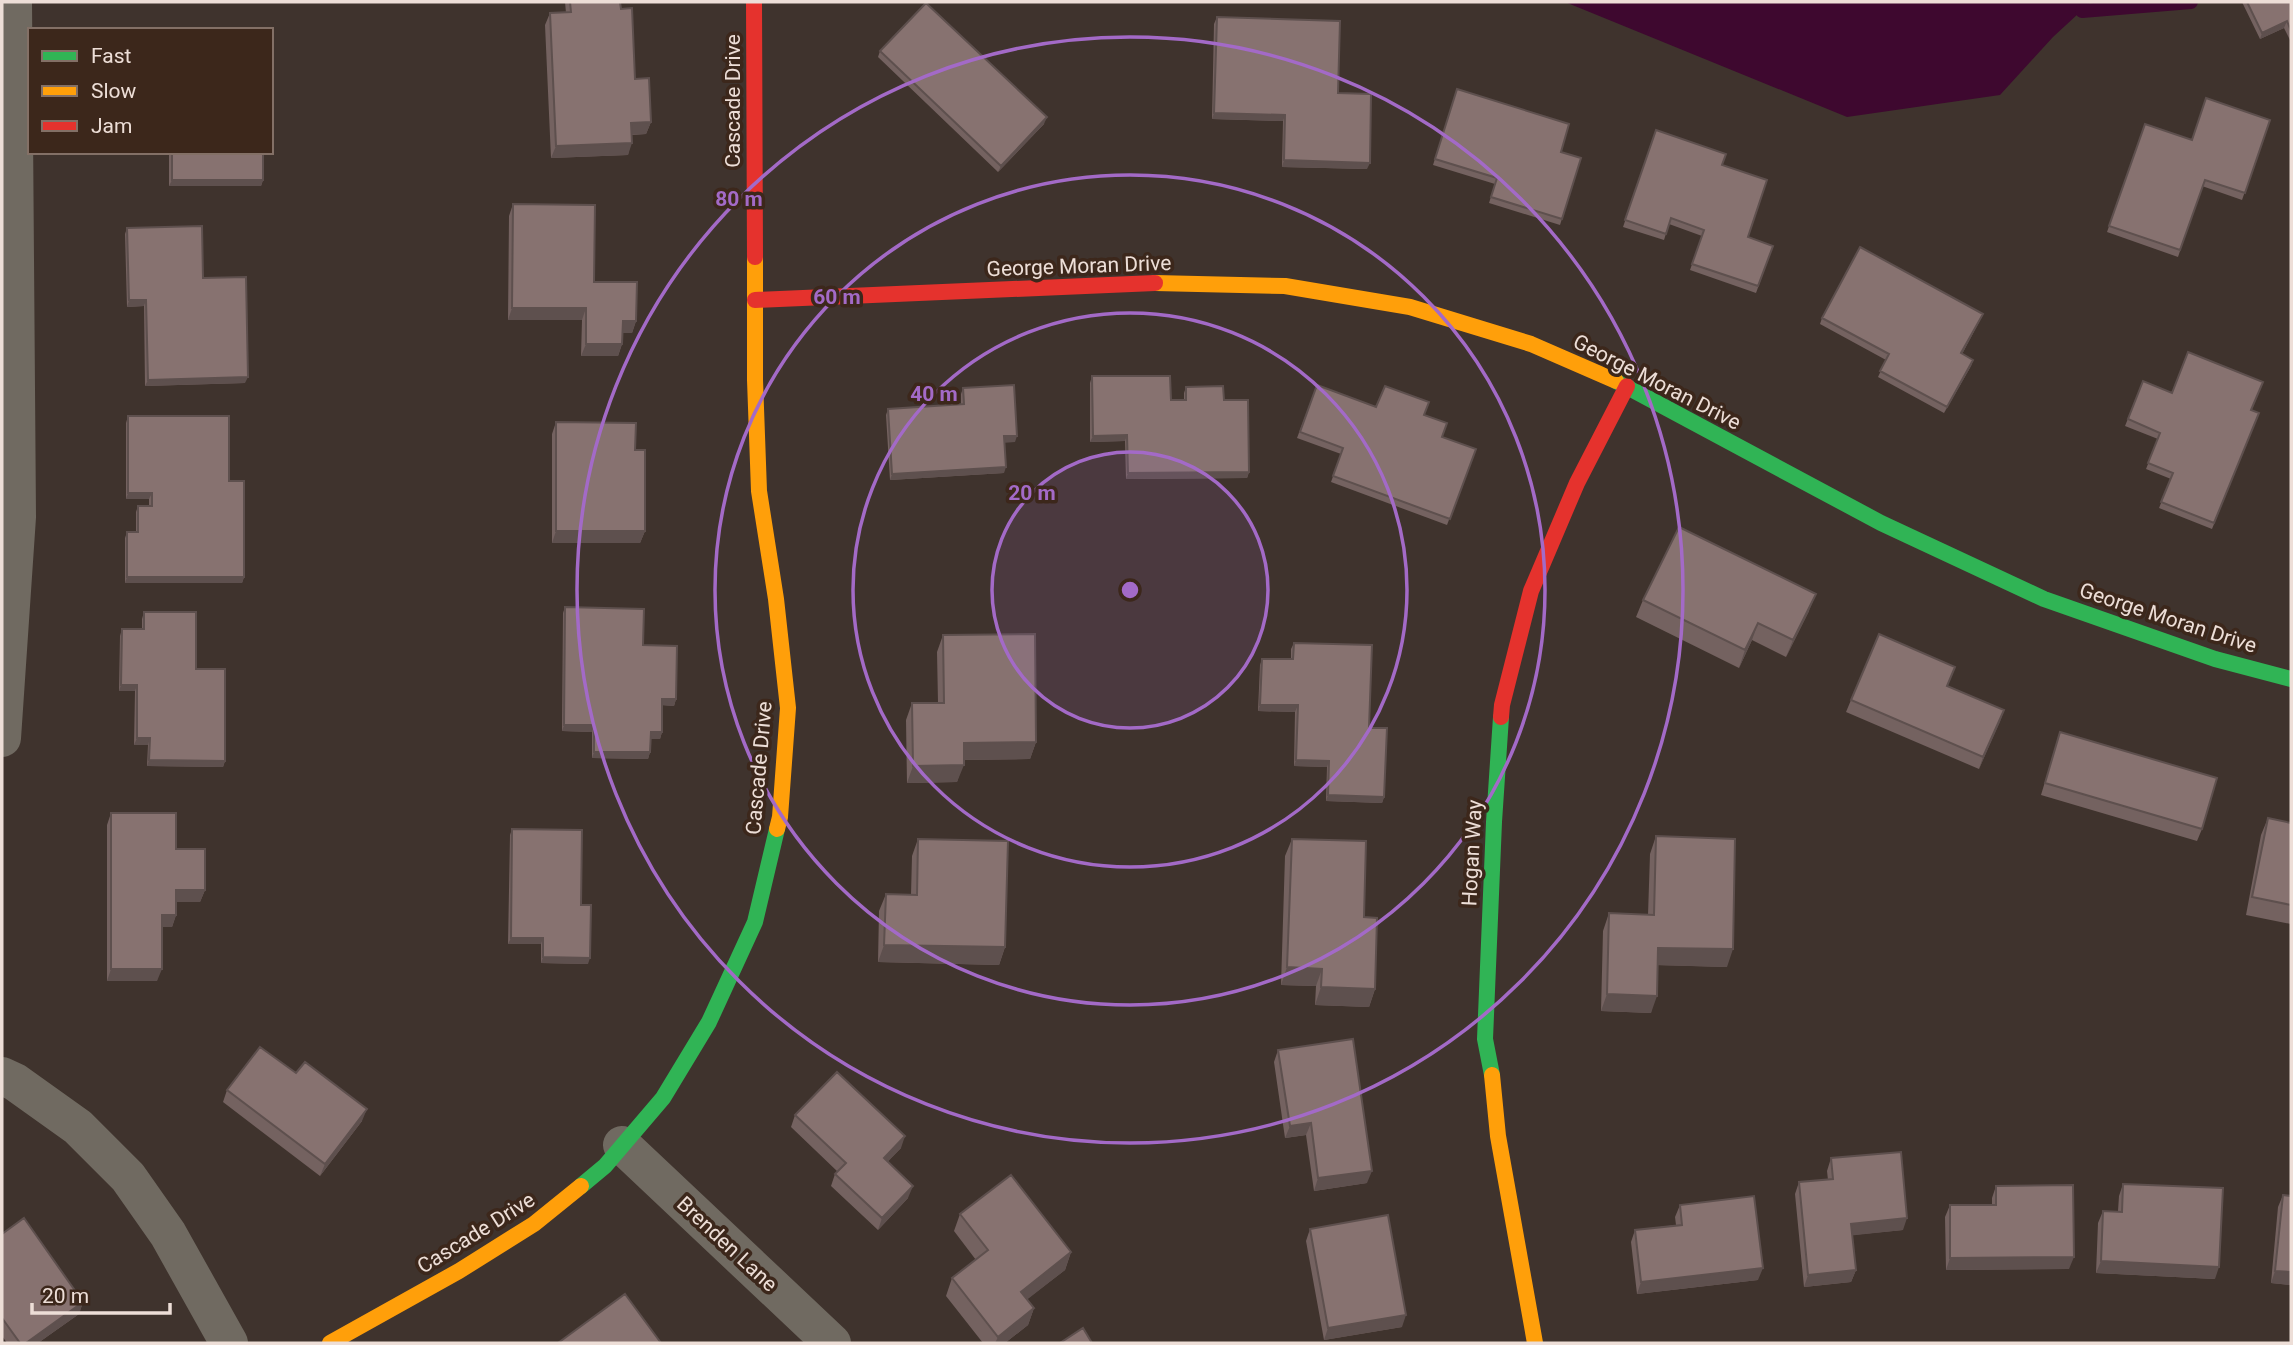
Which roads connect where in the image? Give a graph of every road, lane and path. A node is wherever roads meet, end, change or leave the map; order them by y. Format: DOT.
graph roads {
  1 [pos="13,2"];
  2 [pos="754,2"];
  3 [pos="755,300"];
  4 [pos="1627,386"];
  5 [pos="2291,679"];
  6 [pos="2,738"];
  7 [pos="2,1076"];
  8 [pos="622,1145"];
  9 [pos="229,1343"];
  10 [pos="330,1343"];
  11 [pos="832,1343"];
  12 [pos="1535,1343"];
  1 -- 6 [label="street"];
  2 -- 3 [label="street, Cascade Drive"];
  3 -- 4 [label="street, George Moran Drive"];
  3 -- 8 [label="street, Cascade Drive"];
  4 -- 5 [label="street, George Moran Drive"];
  4 -- 12 [label="street, Hogan Way"];
  7 -- 9 [label="street"];
  8 -- 10 [label="street, Cascade Drive"];
  8 -- 11 [label="street, Brenden Lane"];
}
